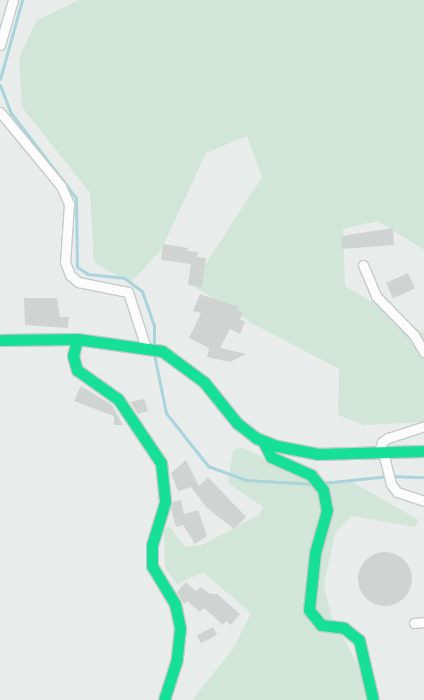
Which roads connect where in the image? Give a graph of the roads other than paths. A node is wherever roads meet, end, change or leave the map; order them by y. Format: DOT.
graph roads {
  1 [pos="11,0"];
  2 [pos="0,45"];
  3 [pos="0,112"];
  4 [pos="363,265"];
  5 [pos="76,339"];
  6 [pos="0,340"];
  7 [pos="153,349"];
  8 [pos="424,352"];
  9 [pos="424,426"];
  10 [pos="263,441"];
  11 [pos="424,451"];
  12 [pos="381,452"];
  13 [pos="424,501"];
  14 [pos="424,622"];
  15 [pos="414,623"];
  16 [pos="164,700"];
  17 [pos="373,700"];
  1 -- 2 [label="street"];
  3 -- 7 [label="street"];
  4 -- 8 [label="street"];
  5 -- 6 [label="street"];
  5 -- 7 [label="street"];
  5 -- 16 [label="street"];
  7 -- 10 [label="street"];
  9 -- 12 [label="street"];
  10 -- 12 [label="street"];
  10 -- 17 [label="street"];
  11 -- 12 [label="street"];
  12 -- 13 [label="street"];
  14 -- 15 [label="street"];
}
